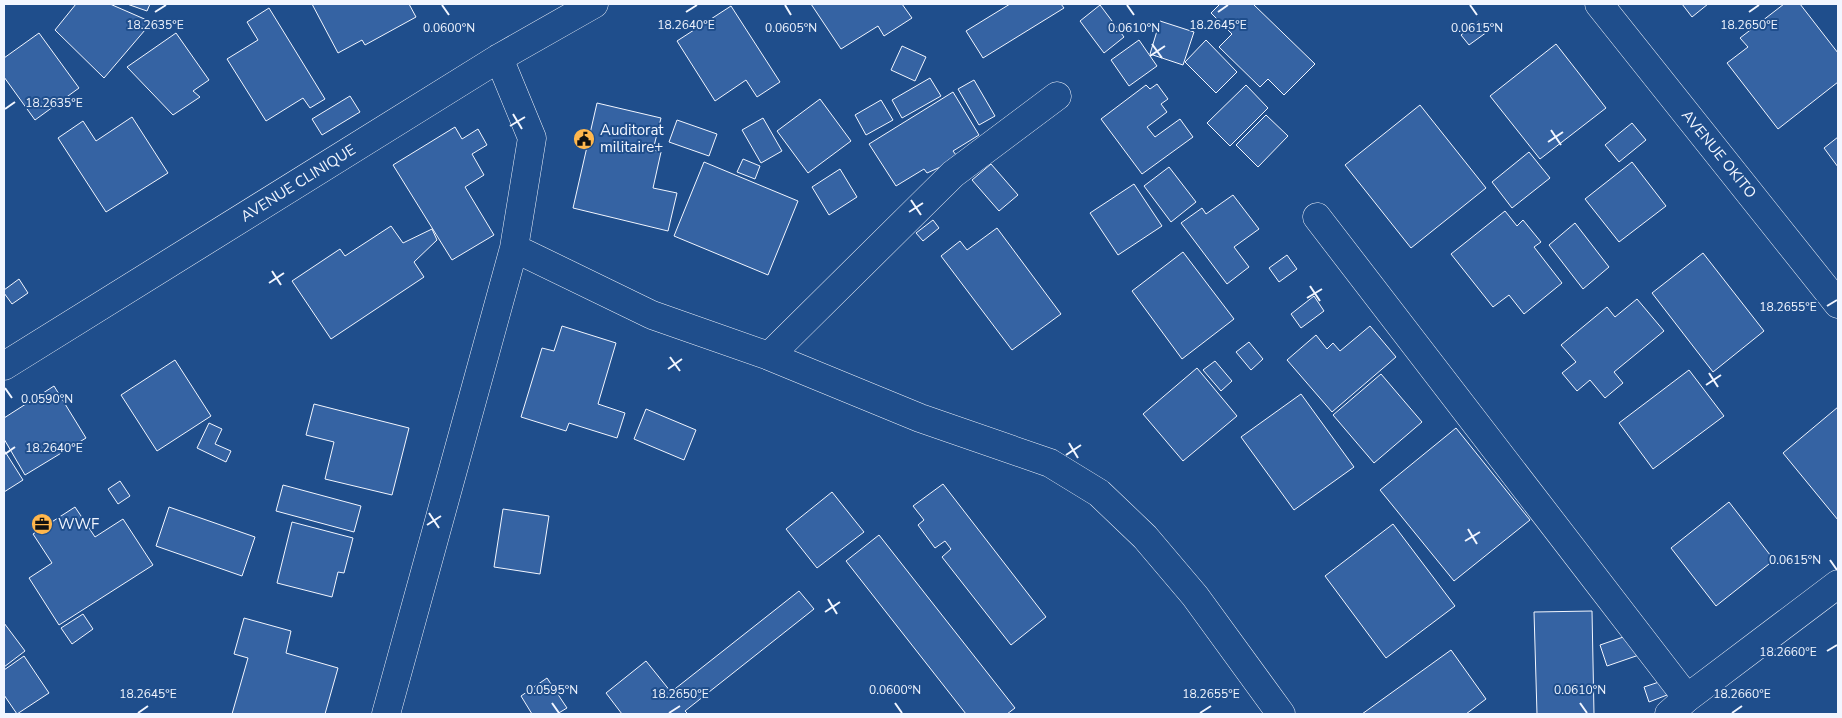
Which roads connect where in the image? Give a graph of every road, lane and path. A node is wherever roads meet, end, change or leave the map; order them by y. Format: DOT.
graph roads {
  1 [pos="594,4"];
  2 [pos="1599,4"];
  3 [pos="499,58"];
  4 [pos="1057,96"];
  5 [pos="1317,217"];
  6 [pos="514,248"];
  7 [pos="1838,304"];
  8 [pos="769,356"];
  9 [pos="4,366"];
  10 [pos="1838,584"];
  11 [pos="1678,706"];
  12 [pos="386,714"];
  13 [pos="1281,714"];
  1 -- 3 [label="street, AVENUE CLINIQUE"];
  2 -- 7 [label="street, AVENUE OKITO"];
  3 -- 6 [label="street"];
  3 -- 9 [label="street, AVENUE CLINIQUE"];
  4 -- 8 [label="street"];
  5 -- 11 [label="street"];
  6 -- 8 [label="street"];
  6 -- 12 [label="street"];
  8 -- 13 [label="street"];
  10 -- 11 [label="street"];
}
